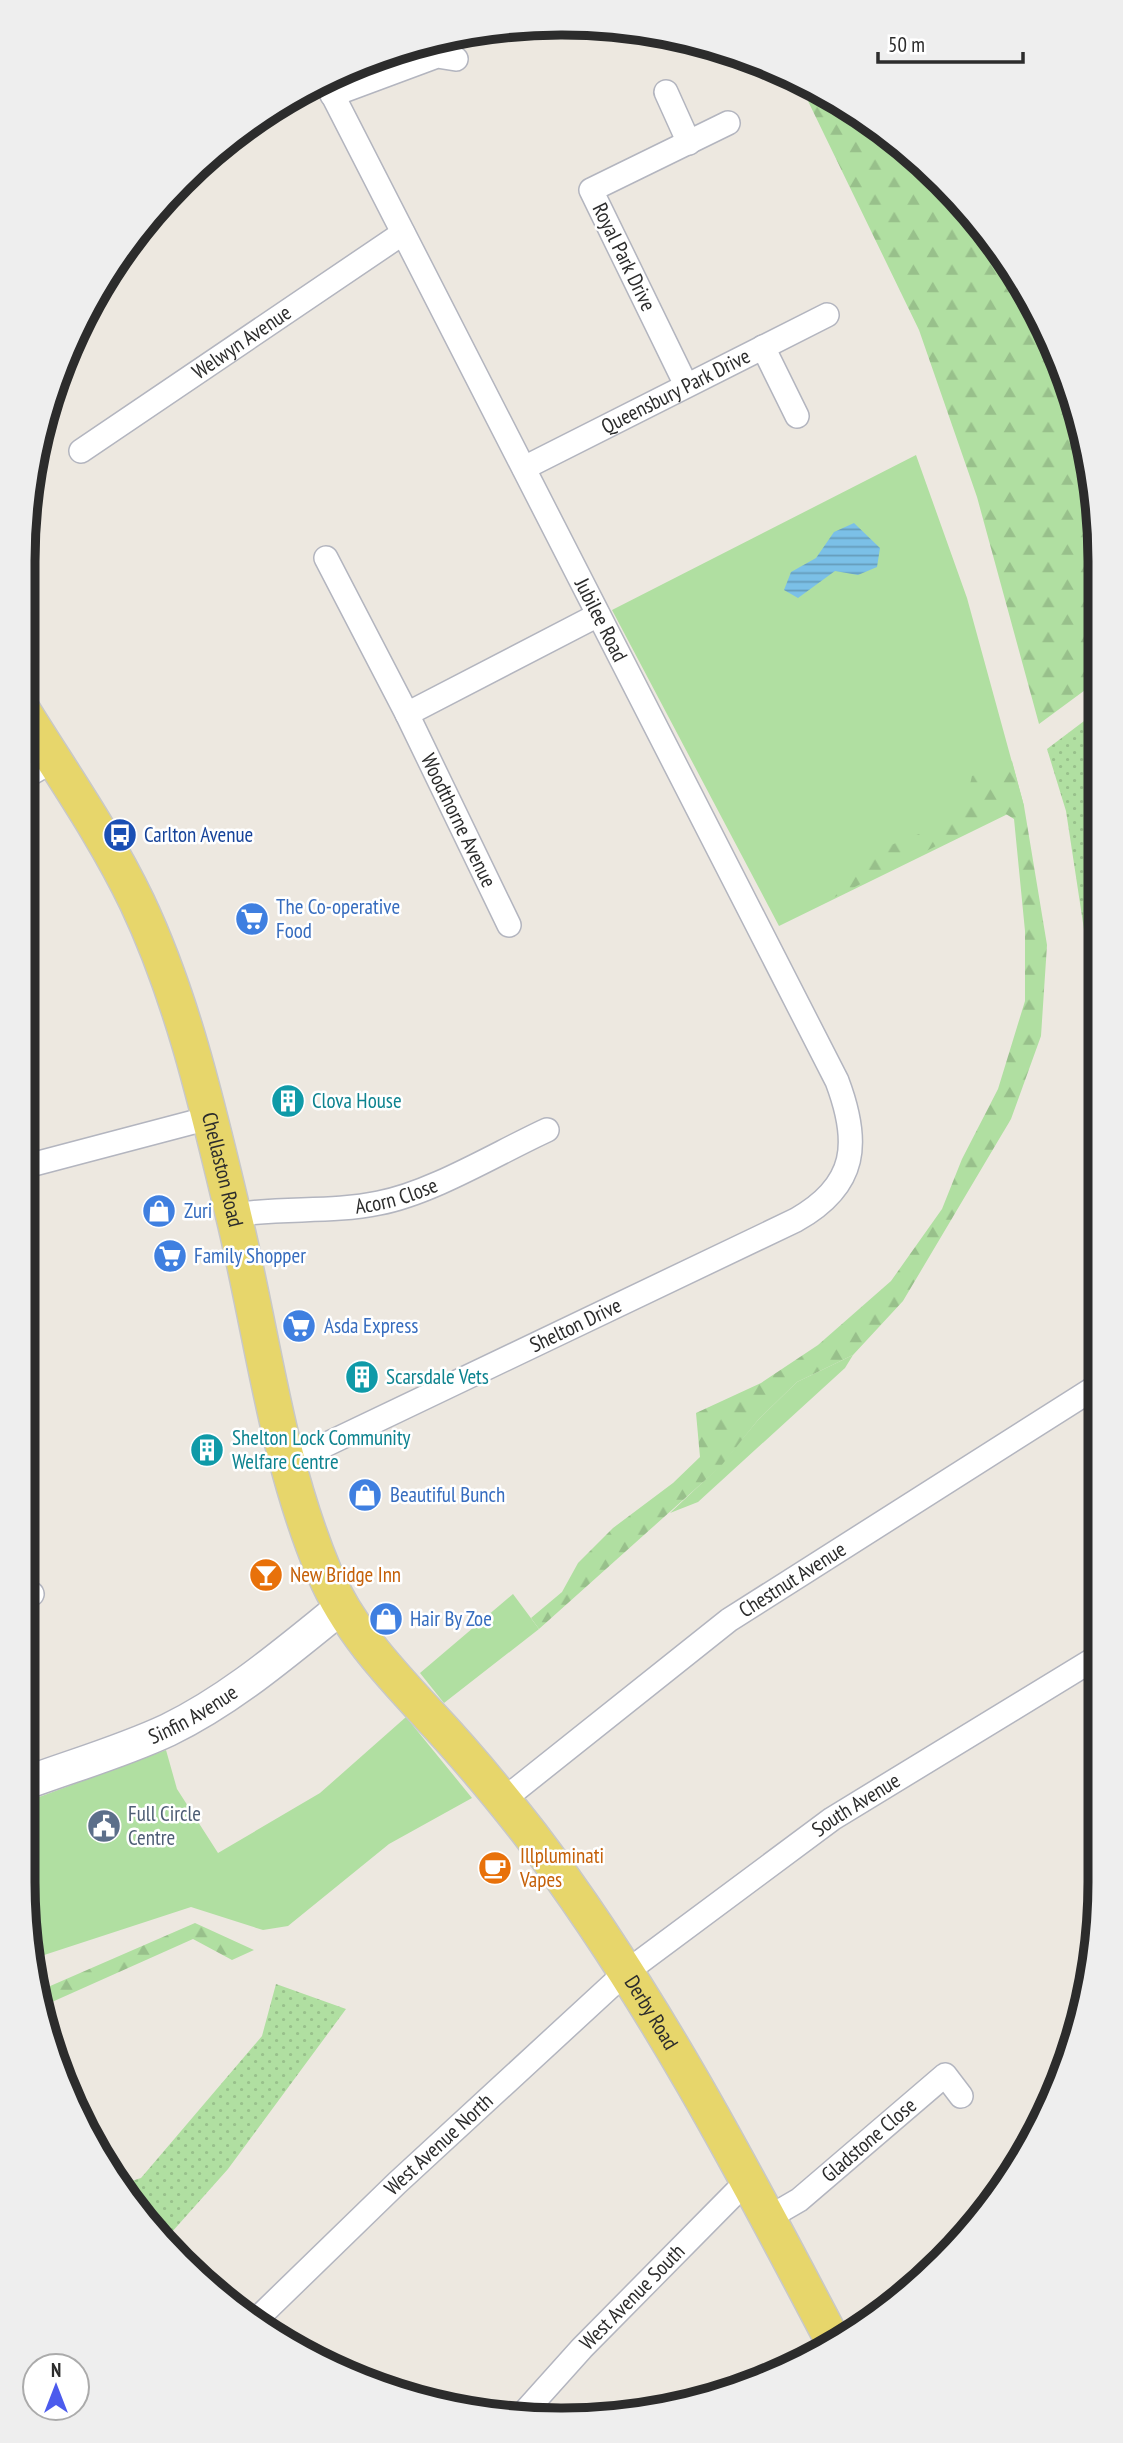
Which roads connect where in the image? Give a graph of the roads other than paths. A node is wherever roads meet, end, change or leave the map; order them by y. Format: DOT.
graph roads {
  1 [pos="456,59"];
  2 [pos="335,86"];
  3 [pos="329,88"];
  4 [pos="666,92"];
  5 [pos="728,123"];
  6 [pos="689,143"];
  7 [pos="403,233"];
  8 [pos="827,315"];
  9 [pos="763,347"];
  10 [pos="686,385"];
  11 [pos="797,416"];
  12 [pos="81,451"];
  13 [pos="524,468"];
  14 [pos="326,558"];
  15 [pos="598,615"];
  16 [pos="407,714"];
  17 [pos="35,730"];
  18 [pos="54,760"];
  19 [pos="35,771"];
  20 [pos="509,925"];
  21 [pos="209,1118"];
  22 [pos="547,1130"];
  23 [pos="35,1164"];
  24 [pos="848,1167"];
  25 [pos="234,1216"];
  26 [pos="1088,1392"];
  27 [pos="286,1460"];
  28 [pos="342,1607"];
  29 [pos="1088,1663"];
  30 [pos="424,1710"];
  31 [pos="35,1780"];
  32 [pos="503,1800"];
  33 [pos="625,1973"];
  34 [pos="961,2096"];
  35 [pos="748,2180"];
  36 [pos="768,2218"];
  37 [pos="262,2314"];
  38 [pos="829,2334"];
  39 [pos="529,2407"];
  1 -- 2 [label="street"];
  3 -- 7 [label="street, Jubilee Road"];
  4 -- 6 [label="street"];
  5 -- 6 [label="street, Royal Park Drive"];
  6 -- 10 [label="street, Royal Park Drive"];
  7 -- 12 [label="street, Welwyn Avenue"];
  7 -- 13 [label="street, Jubilee Road"];
  8 -- 9 [label="street, Queensbury Park Drive"];
  9 -- 10 [label="street, Queensbury Park Drive"];
  9 -- 11 [label="street"];
  10 -- 13 [label="street, Queensbury Park Drive"];
  13 -- 15 [label="street, Jubilee Road"];
  14 -- 16 [label="street, Woodthorne Avenue"];
  15 -- 16 [label="street"];
  15 -- 24 [label="street, Jubilee Road"];
  16 -- 20 [label="street, Woodthorne Avenue"];
  17 -- 18 [label="main road, Chellaston Road"];
  18 -- 19 [label="street"];
  18 -- 21 [label="main road, Chellaston Road"];
  21 -- 23 [label="street"];
  21 -- 25 [label="main road, Chellaston Road"];
  22 -- 25 [label="street, Acorn Close"];
  24 -- 27 [label="street, Shelton Drive"];
  25 -- 27 [label="main road, Chellaston Road"];
  26 -- 32 [label="street, Chestnut Avenue"];
  27 -- 28 [label="main road, Chellaston Road"];
  28 -- 30 [label="main road, Chellaston Road"];
  28 -- 31 [label="street, Sinfin Avenue"];
  29 -- 33 [label="street, South Avenue"];
  30 -- 32 [label="main road, Derby Road"];
  32 -- 33 [label="main road, Derby Road"];
  33 -- 35 [label="main road, Derby Road"];
  33 -- 37 [label="street, West Avenue North"];
  34 -- 36 [label="street, Gladstone Close"];
  35 -- 36 [label="main road, Derby Road"];
  35 -- 39 [label="street, West Avenue South"];
  36 -- 38 [label="main road, Derby Road"];
}
